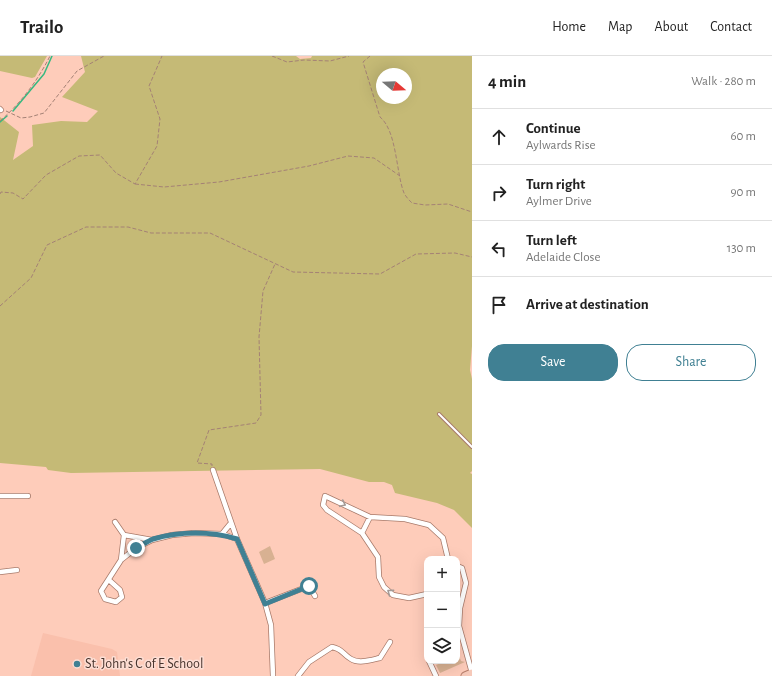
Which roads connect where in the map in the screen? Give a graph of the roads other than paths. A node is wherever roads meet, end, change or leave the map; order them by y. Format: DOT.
graph roads {
  1 [pos="439,414"];
  2 [pos="472,447"];
  3 [pos="213,470"];
  4 [pos="0,496"];
  5 [pos="28,496"];
  6 [pos="370,517"];
  7 [pos="115,522"];
  8 [pos="231,523"];
  9 [pos="222,534"];
  10 [pos="362,534"];
  11 [pos="124,535"];
  12 [pos="237,539"];
  13 [pos="152,540"];
  14 [pos="447,556"];
  15 [pos="121,560"];
  16 [pos="460,567"];
  17 [pos="17,570"];
  18 [pos="0,572"];
  19 [pos="109,580"];
  20 [pos="424,595"];
  21 [pos="315,596"];
  22 [pos="265,604"];
  23 [pos="390,642"];
  24 [pos="430,664"];
  25 [pos="472,673"];
  26 [pos="273,676"];
  27 [pos="298,676"];
  28 [pos="436,676"];
  29 [pos="465,676"];
  1 -- 2 [label="lane"];
  3 -- 8 [label="street"];
  4 -- 5 [label="street"];
  6 -- 10 [label="street"];
  10 -- 6 [label="street, one-way"];
  6 -- 14 [label="street"];
  7 -- 11 [label="street"];
  8 -- 9 [label="street"];
  8 -- 12 [label="street"];
  9 -- 12 [label="street"];
  9 -- 13 [label="street"];
  20 -- 10 [label="street, one-way"];
  11 -- 13 [label="street"];
  11 -- 15 [label="street"];
  12 -- 22 [label="street"];
  13 -- 15 [label="street"];
  15 -- 19 [label="street"];
  16 -- 25 [label="street"];
  17 -- 18 [label="street"];
  19 -- 19 [label="street"];
  21 -- 22 [label="street"];
  22 -- 26 [label="street"];
  23 -- 27 [label="street"];
  24 -- 28 [label="street"];
  25 -- 29 [label="main road"];
}
